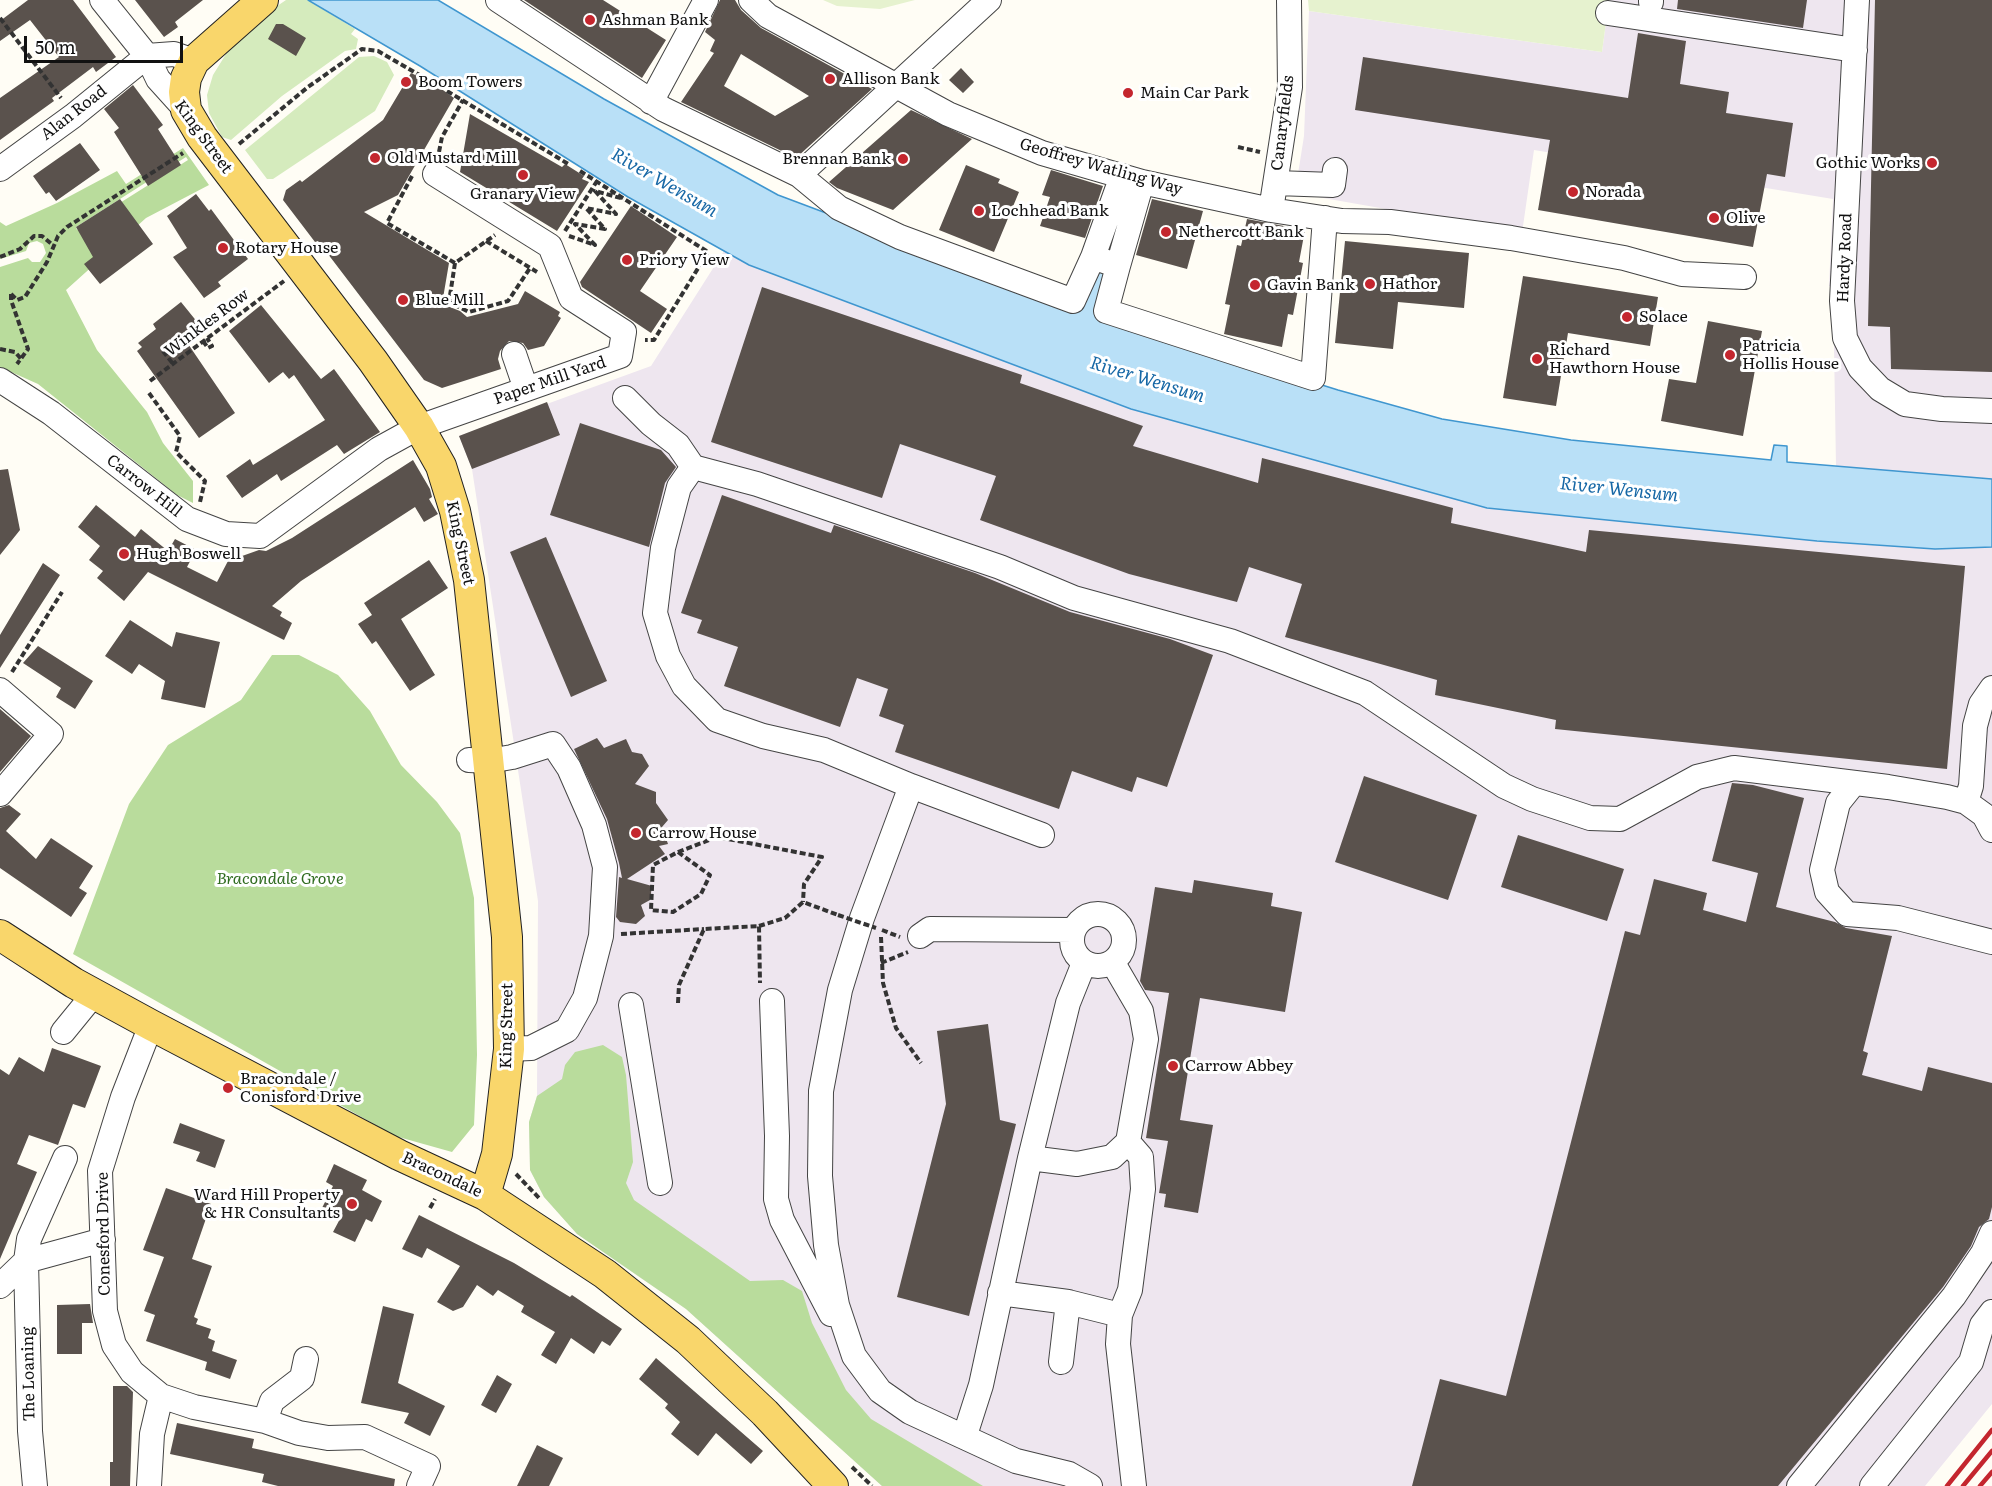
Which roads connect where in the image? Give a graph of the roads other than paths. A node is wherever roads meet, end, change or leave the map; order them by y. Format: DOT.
graph roads {
  1 [pos="102,0"];
  2 [pos="263,0"];
  3 [pos="498,0"];
  4 [pos="706,0"];
  5 [pos="751,0"];
  6 [pos="989,0"];
  7 [pos="1289,0"];
  8 [pos="1857,0"];
  9 [pos="1608,13"];
  10 [pos="1855,50"];
  11 [pos="147,56"];
  12 [pos="194,61"];
  13 [pos="898,85"];
  14 [pos="651,102"];
  15 [pos="186,110"];
  16 [pos="0,170"];
  17 [pos="1335,170"];
  18 [pos="435,174"];
  19 [pos="799,175"];
  20 [pos="1132,179"];
  21 [pos="1276,183"];
  22 [pos="1271,210"];
  23 [pos="1333,219"];
  24 [pos="1093,257"];
  25 [pos="1118,266"];
  26 [pos="1744,277"];
  27 [pos="514,354"];
  28 [pos="0,380"];
  29 [pos="526,389"];
  30 [pos="626,398"];
  31 [pos="1992,411"];
  32 [pos="419,427"];
  33 [pos="693,467"];
  34 [pos="1992,688"];
  35 [pos="0,690"];
  36 [pos="479,761"];
  37 [pos="1854,783"];
  38 [pos="911,786"];
  39 [pos="0,794"];
  40 [pos="1966,802"];
  41 [pos="1992,830"];
  42 [pos="1042,835"];
  43 [pos="1074,930"];
  44 [pos="0,935"];
  45 [pos="916,938"];
  46 [pos="1992,942"];
  47 [pos="1084,963"];
  48 [pos="1113,963"];
  49 [pos="94,994"];
  50 [pos="766,996"];
  51 [pos="631,1005"];
  52 [pos="151,1025"];
  53 [pos="63,1032"];
  54 [pos="509,1049"];
  55 [pos="1128,1142"];
  56 [pos="65,1158"];
  57 [pos="1030,1158"];
  58 [pos="660,1183"];
  59 [pos="485,1195"];
  60 [pos="1992,1233"];
  61 [pos="103,1240"];
  62 [pos="26,1261"];
  63 [pos="0,1286"];
  64 [pos="1000,1293"];
  65 [pos="1068,1302"];
  66 [pos="1992,1312"];
  67 [pos="1120,1315"];
  68 [pos="854,1356"];
  69 [pos="306,1359"];
  70 [pos="1061,1362"];
  71 [pos="161,1396"];
  72 [pos="265,1421"];
  73 [pos="964,1435"];
  74 [pos="1016,1461"];
  75 [pos="35,1486"];
  76 [pos="148,1486"];
  77 [pos="419,1486"];
  78 [pos="833,1486"];
  79 [pos="1041,1486"];
  80 [pos="1090,1486"];
  81 [pos="1134,1486"];
  82 [pos="1799,1486"];
  83 [pos="1872,1486"];
  1 -- 11 [label="street, King Street"];
  2 -- 12 [label="main road"];
  3 -- 14 [label="street"];
  4 -- 14 [label="street"];
  5 -- 13 [label="street, Geoffrey Watling Way"];
  6 -- 13 [label="street"];
  7 -- 21 [label="street, Canaryfields"];
  8 -- 10 [label="street, Hardy Road"];
  9 -- 10 [label="street"];
  10 -- 31 [label="street, Hardy Road"];
  11 -- 12 [label="street"];
  11 -- 15 [label="street, King Street"];
  11 -- 16 [label="street, Alan Road"];
  12 -- 15 [label="main road"];
  13 -- 19 [label="street"];
  13 -- 20 [label="street, Geoffrey Watling Way"];
  14 -- 19 [label="street"];
  15 -- 32 [label="main road, King Street"];
  17 -- 21 [label="street"];
  18 -- 29 [label="street, Paper Mill Yard"];
  19 -- 24 [label="street"];
  20 -- 22 [label="street, Geoffrey Watling Way"];
  20 -- 24 [label="street"];
  20 -- 25 [label="street"];
  21 -- 22 [label="street, Canaryfields"];
  22 -- 23 [label="street, Geoffrey Watling Way"];
  23 -- 25 [label="street"];
  23 -- 26 [label="street, Geoffrey Watling Way"];
  24 -- 25 [label="street"];
  27 -- 29 [label="street"];
  28 -- 32 [label="street, Carrow Hill"];
  29 -- 32 [label="street, Paper Mill Yard"];
  30 -- 33 [label="street"];
  32 -- 36 [label="main road, King Street"];
  33 -- 37 [label="street"];
  33 -- 38 [label="street"];
  34 -- 40 [label="street"];
  35 -- 39 [label="street"];
  36 -- 54 [label="main road, King Street"];
  36 -- 54 [label="street"];
  37 -- 40 [label="street"];
  37 -- 46 [label="street"];
  38 -- 42 [label="street"];
  38 -- 68 [label="street"];
  40 -- 41 [label="street"];
  43 -- 45 [label="street"];
  43 -- 47 [label="street"];
  43 -- 48 [label="street"];
  44 -- 49 [label="main road, Bracondale"];
  47 -- 48 [label="street"];
  47 -- 57 [label="street"];
  48 -- 55 [label="street"];
  49 -- 52 [label="main road, Bracondale"];
  49 -- 53 [label="street"];
  50 -- 68 [label="street"];
  51 -- 58 [label="street"];
  52 -- 59 [label="main road, Bracondale"];
  52 -- 61 [label="street, Conesford Drive"];
  54 -- 59 [label="main road, King Street"];
  55 -- 57 [label="street"];
  55 -- 67 [label="street"];
  56 -- 62 [label="street, The Loaning"];
  57 -- 64 [label="street"];
  59 -- 78 [label="main road, Bracondale"];
  60 -- 82 [label="street"];
  61 -- 62 [label="street"];
  61 -- 71 [label="street, Conesford Drive"];
  62 -- 63 [label="street"];
  62 -- 75 [label="street, The Loaning"];
  64 -- 65 [label="street"];
  64 -- 73 [label="street"];
  65 -- 67 [label="street"];
  65 -- 70 [label="street"];
  66 -- 83 [label="street"];
  67 -- 81 [label="street"];
  68 -- 73 [label="street"];
  69 -- 72 [label="street"];
  71 -- 72 [label="street, Conesford Drive"];
  71 -- 76 [label="street"];
  72 -- 77 [label="street, Conesford Drive"];
  73 -- 74 [label="street"];
  74 -- 79 [label="street"];
  74 -- 80 [label="street"];
}
